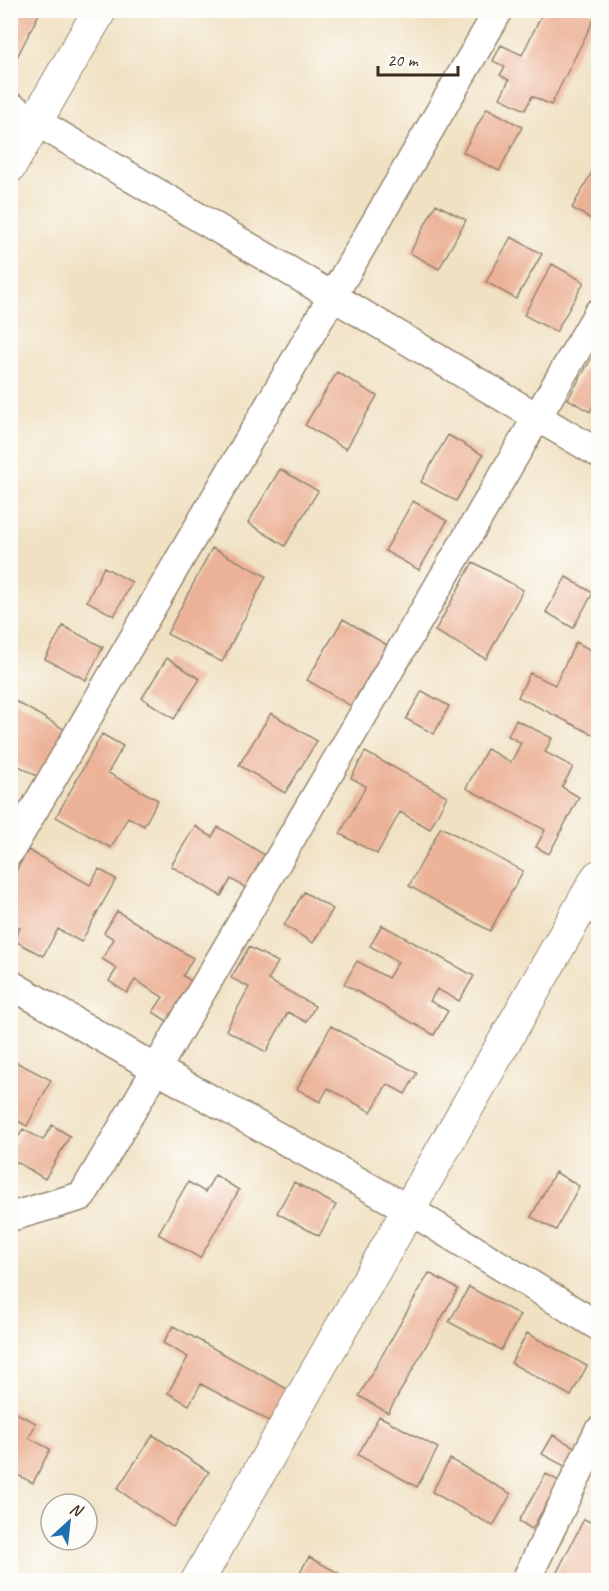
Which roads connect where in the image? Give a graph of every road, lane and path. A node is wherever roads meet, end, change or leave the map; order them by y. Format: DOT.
graph roads {
  1 [pos="100,10"];
  2 [pos="499,10"];
  3 [pos="24,114"];
  4 [pos="10,166"];
  5 [pos="333,297"];
  6 [pos="598,313"];
  7 [pos="538,416"];
  8 [pos="598,453"];
  9 [pos="10,851"];
  10 [pos="598,877"];
  11 [pos="10,984"];
  12 [pos="158,1070"];
  13 [pos="408,1209"];
  14 [pos="10,1217"];
  15 [pos="598,1326"];
  16 [pos="598,1432"];
  17 [pos="198,1581"];
  18 [pos="526,1581"];
  1 -- 3 [label="street"];
  2 -- 5 [label="street"];
  3 -- 4 [label="street"];
  3 -- 5 [label="street"];
  5 -- 7 [label="street"];
  5 -- 9 [label="street"];
  6 -- 7 [label="street"];
  7 -- 8 [label="street"];
  7 -- 12 [label="street"];
  10 -- 13 [label="street"];
  11 -- 12 [label="street"];
  12 -- 13 [label="street"];
  12 -- 14 [label="street"];
  13 -- 15 [label="street"];
  13 -- 17 [label="street"];
  16 -- 18 [label="street"];
}
